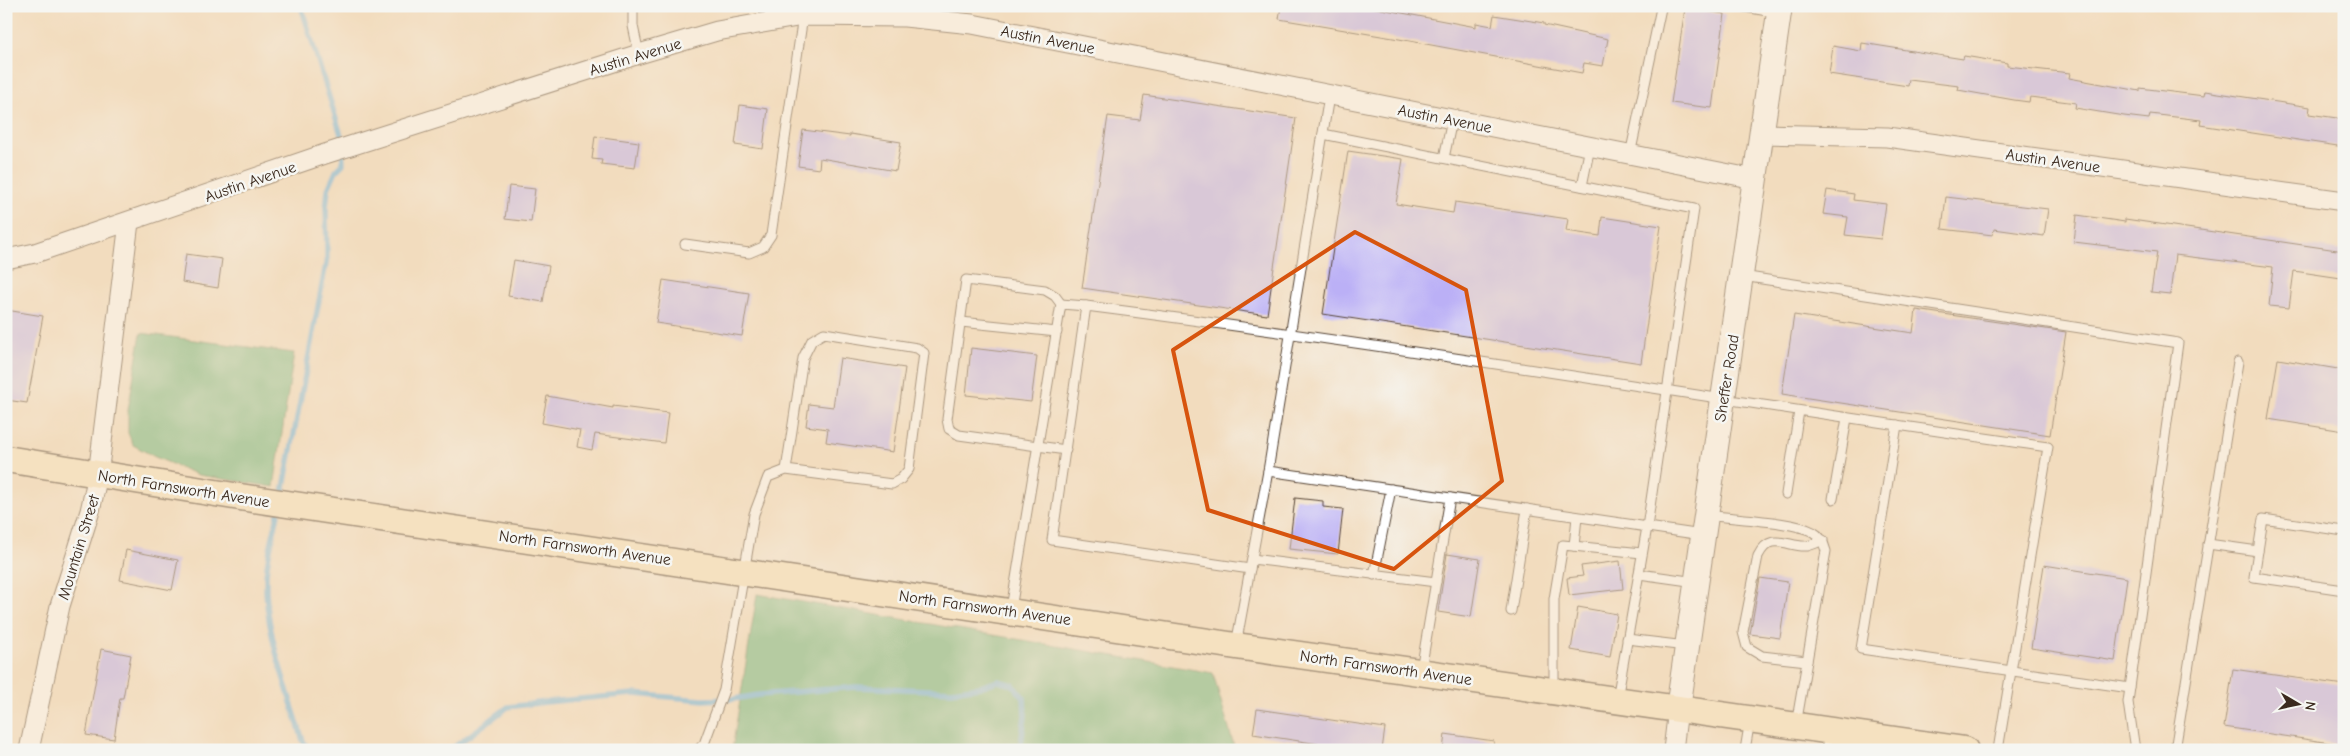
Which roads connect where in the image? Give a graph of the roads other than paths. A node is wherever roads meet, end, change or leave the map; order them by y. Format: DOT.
graph roads {
  1 [pos="633,6"];
  2 [pos="1664,6"];
  3 [pos="1740,6"];
  4 [pos="1780,10"];
  5 [pos="973,15"];
  6 [pos="803,16"];
  7 [pos="639,54"];
  8 [pos="1329,96"];
  9 [pos="1452,120"];
  10 [pos="1323,134"];
  11 [pos="1762,134"];
  12 [pos="1590,147"];
  13 [pos="1630,155"];
  14 [pos="1444,158"];
  15 [pos="1755,179"];
  16 [pos="1582,186"];
  17 [pos="2344,201"];
  18 [pos="129,222"];
  19 [pos="685,244"];
  20 [pos="6,259"];
  21 [pos="1741,276"];
  22 [pos="1061,304"];
  23 [pos="1086,306"];
  24 [pos="961,322"];
  25 [pos="1057,332"];
  26 [pos="1291,332"];
  27 [pos="2238,362"];
  28 [pos="1665,391"];
  29 [pos="1722,400"];
  30 [pos="1799,411"];
  31 [pos="1847,418"];
  32 [pos="1896,425"];
  33 [pos="1038,446"];
  34 [pos="1066,450"];
  35 [pos="6,458"];
  36 [pos="786,470"];
  37 [pos="1268,471"];
  38 [pos="98,475"];
  39 [pos="1391,489"];
  40 [pos="1786,494"];
  41 [pos="1450,498"];
  42 [pos="1833,499"];
  43 [pos="1527,509"];
  44 [pos="1577,517"];
  45 [pos="1704,525"];
  46 [pos="1647,527"];
  47 [pos="2344,531"];
  48 [pos="1823,540"];
  49 [pos="2208,544"];
  50 [pos="1574,546"];
  51 [pos="2258,551"];
  52 [pos="1642,553"];
  53 [pos="1251,564"];
  54 [pos="744,571"];
  55 [pos="1374,574"];
  56 [pos="1639,574"];
  57 [pos="1436,582"];
  58 [pos="1696,582"];
  59 [pos="2344,590"];
  60 [pos="1011,611"];
  61 [pos="1510,611"];
  62 [pos="1627,640"];
  63 [pos="1236,646"];
  64 [pos="1687,646"];
  65 [pos="1807,661"];
  66 [pos="2010,670"];
  67 [pos="1421,673"];
  68 [pos="2130,688"];
  69 [pos="1554,691"];
  70 [pos="1616,700"];
  71 [pos="1678,709"];
  72 [pos="1750,719"];
  73 [pos="1796,725"];
  74 [pos="1829,740"];
  75 [pos="29,750"];
  76 [pos="698,750"];
  77 [pos="1673,750"];
  78 [pos="1745,750"];
  79 [pos="1965,750"];
  80 [pos="1998,750"];
  81 [pos="2135,750"];
  82 [pos="2175,750"];
  1 -- 7 [label="lane"];
  2 -- 13 [label="lane"];
  3 -- 4 [label="lane"];
  4 -- 11 [label="street, Sheffer Road"];
  5 -- 6 [label="street, Austin Avenue"];
  5 -- 8 [label="street, Austin Avenue"];
  6 -- 7 [label="street, Austin Avenue"];
  6 -- 19 [label="lane"];
  7 -- 18 [label="street, Austin Avenue"];
  8 -- 9 [label="street, Austin Avenue"];
  8 -- 10 [label="lane"];
  9 -- 12 [label="street, Austin Avenue"];
  9 -- 14 [label="lane"];
  10 -- 14 [label="lane"];
  10 -- 26 [label="lane"];
  11 -- 15 [label="street, Sheffer Road"];
  11 -- 17 [label="street, Austin Avenue"];
  12 -- 13 [label="street, Austin Avenue"];
  12 -- 16 [label="lane"];
  13 -- 15 [label="street, Austin Avenue"];
  14 -- 16 [label="lane"];
  15 -- 21 [label="street, Sheffer Road"];
  16 -- 28 [label="lane"];
  18 -- 20 [label="street, Austin Avenue"];
  18 -- 38 [label="street, Mountain Street"];
  21 -- 29 [label="street, Sheffer Road"];
  21 -- 68 [label="lane"];
  22 -- 23 [label="lane"];
  22 -- 24 [label="lane"];
  22 -- 25 [label="lane"];
  23 -- 26 [label="lane"];
  23 -- 34 [label="lane"];
  24 -- 25 [label="lane"];
  24 -- 33 [label="lane"];
  25 -- 33 [label="lane"];
  26 -- 28 [label="lane"];
  26 -- 37 [label="lane"];
  27 -- 49 [label="lane"];
  28 -- 29 [label="lane"];
  28 -- 46 [label="lane"];
  29 -- 30 [label="lane"];
  29 -- 45 [label="street, Sheffer Road"];
  30 -- 31 [label="lane"];
  30 -- 40 [label="lane"];
  31 -- 32 [label="lane"];
  31 -- 42 [label="lane"];
  32 -- 66 [label="lane"];
  32 -- 66 [label="lane"];
  33 -- 34 [label="lane"];
  33 -- 60 [label="lane"];
  34 -- 53 [label="lane"];
  35 -- 38 [label="main road, North Farnsworth Avenue"];
  36 -- 36 [label="lane"];
  36 -- 54 [label="lane"];
  37 -- 39 [label="lane"];
  37 -- 53 [label="lane"];
  38 -- 54 [label="main road, North Farnsworth Avenue"];
  38 -- 75 [label="street, Mountain Street"];
  39 -- 41 [label="lane"];
  39 -- 55 [label="lane"];
  41 -- 43 [label="lane"];
  41 -- 57 [label="lane"];
  43 -- 44 [label="lane"];
  43 -- 61 [label="lane"];
  44 -- 46 [label="lane"];
  44 -- 50 [label="lane"];
  45 -- 46 [label="lane"];
  45 -- 48 [label="lane"];
  45 -- 58 [label="street, Sheffer Road"];
  46 -- 52 [label="lane"];
  47 -- 51 [label="lane"];
  48 -- 65 [label="lane"];
  48 -- 65 [label="lane"];
  49 -- 51 [label="lane"];
  49 -- 82 [label="lane"];
  50 -- 52 [label="lane"];
  50 -- 69 [label="lane"];
  51 -- 59 [label="lane"];
  52 -- 56 [label="lane"];
  53 -- 55 [label="lane"];
  53 -- 63 [label="lane"];
  54 -- 60 [label="main road, North Farnsworth Avenue"];
  54 -- 76 [label="lane"];
  55 -- 57 [label="lane"];
  56 -- 58 [label="lane"];
  56 -- 62 [label="lane"];
  57 -- 67 [label="lane"];
  58 -- 64 [label="street, Sheffer Road"];
  60 -- 63 [label="main road, North Farnsworth Avenue"];
  62 -- 64 [label="lane"];
  62 -- 70 [label="lane"];
  63 -- 67 [label="main road, North Farnsworth Avenue"];
  64 -- 71 [label="street, Sheffer Road"];
  65 -- 73 [label="lane"];
  66 -- 68 [label="lane"];
  66 -- 80 [label="lane"];
  67 -- 69 [label="main road, North Farnsworth Avenue"];
  68 -- 81 [label="lane"];
  69 -- 70 [label="main road, North Farnsworth Avenue"];
  70 -- 71 [label="main road, North Farnsworth Avenue"];
  71 -- 72 [label="main road, North Farnsworth Avenue"];
  71 -- 77 [label="street, Sheffer Road"];
  72 -- 73 [label="main road, North Farnsworth Avenue"];
  72 -- 78 [label="lane"];
  73 -- 74 [label="main road, North Farnsworth Avenue"];
  74 -- 79 [label="main road, North Farnsworth Avenue"];
}
